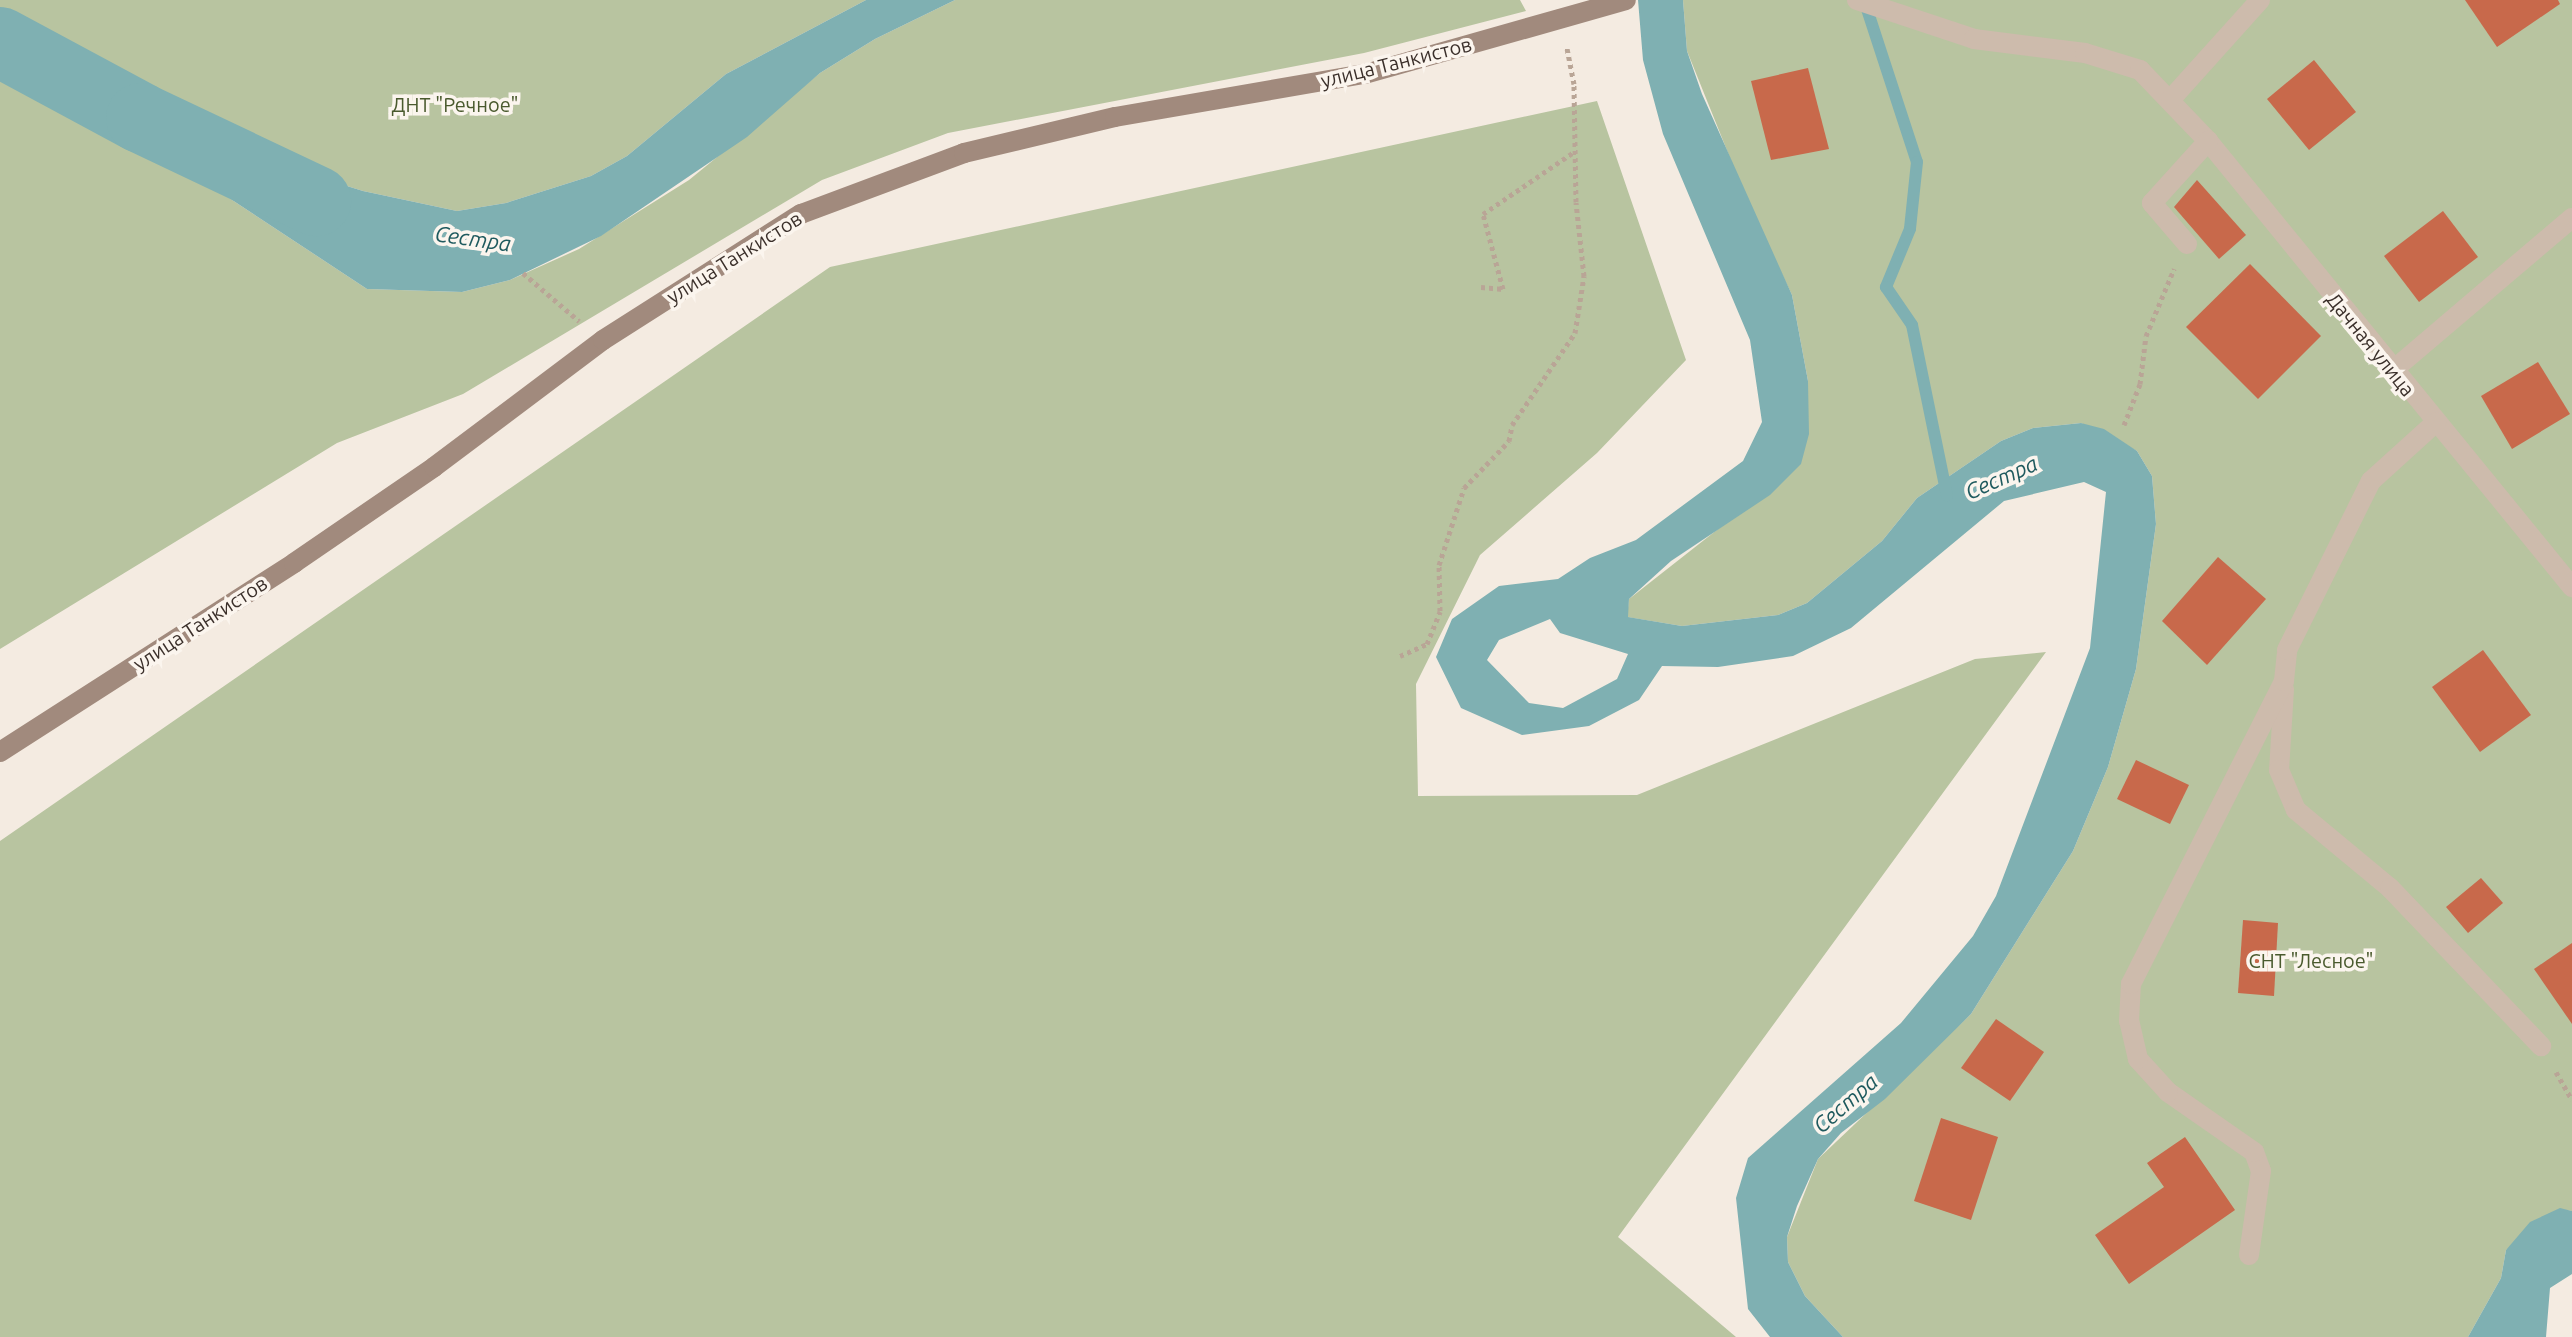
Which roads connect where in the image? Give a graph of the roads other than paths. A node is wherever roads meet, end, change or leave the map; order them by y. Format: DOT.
graph roads {
  1 [pos="1626,0"];
  2 [pos="1857,0"];
  3 [pos="2260,0"];
  4 [pos="2171,99"];
  5 [pos="2208,141"];
  6 [pos="2572,218"];
  7 [pos="2187,244"];
  8 [pos="2392,371"];
  9 [pos="2436,422"];
  10 [pos="2572,587"];
  11 [pos="2284,681"];
  12 [pos="0,752"];
  13 [pos="2541,1046"];
  14 [pos="2249,1255"];
  1 -- 12 [label="street, улица Танкистов"];
  2 -- 4 [label="street, Дачная улица"];
  3 -- 4 [label="street"];
  4 -- 5 [label="street, Дачная улица"];
  5 -- 7 [label="street"];
  5 -- 8 [label="street, Дачная улица"];
  6 -- 8 [label="street"];
  8 -- 9 [label="street, Дачная улица"];
  9 -- 10 [label="street, Дачная улица"];
  9 -- 11 [label="street"];
  11 -- 13 [label="street"];
  11 -- 14 [label="street"];
}
